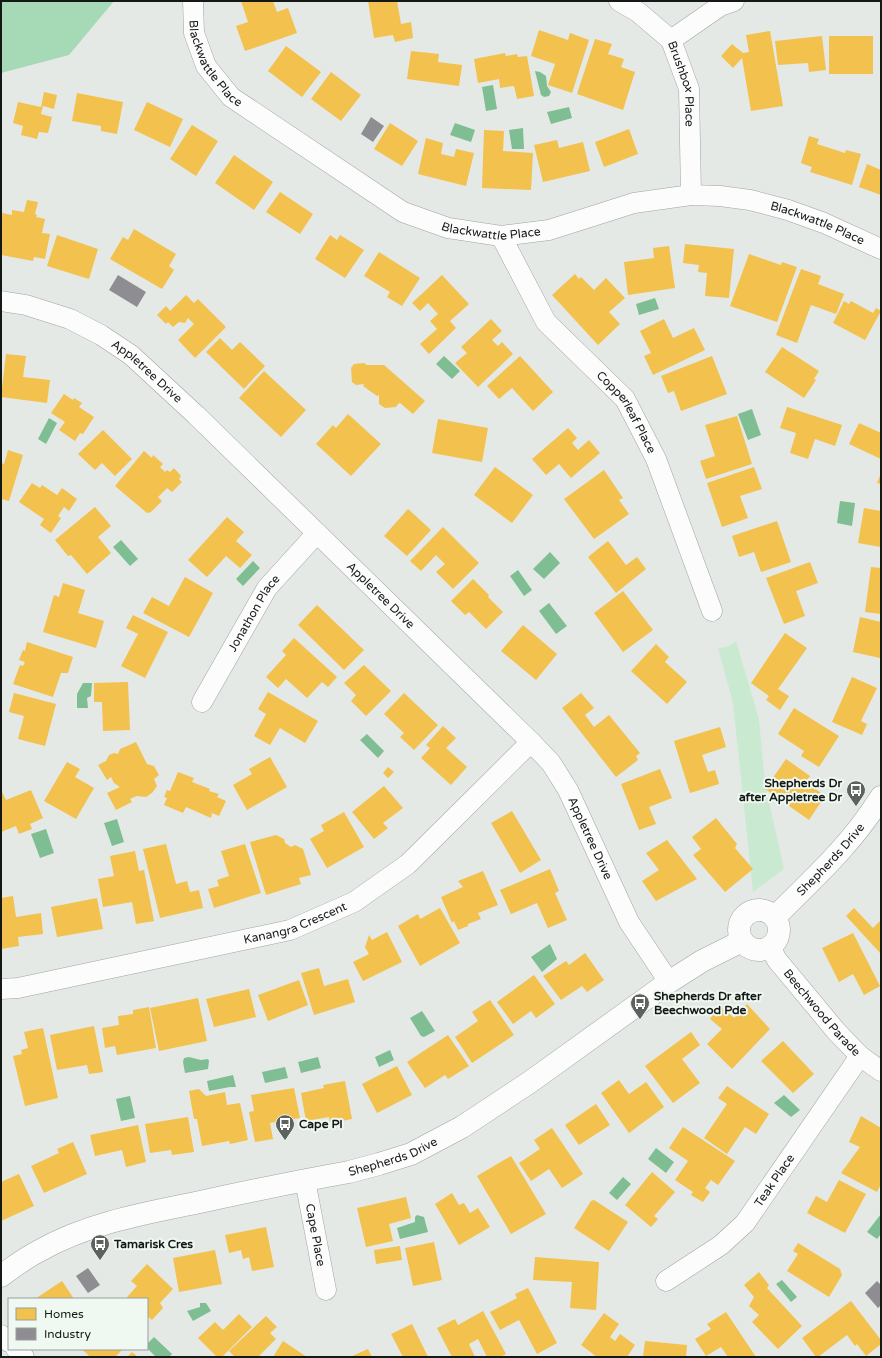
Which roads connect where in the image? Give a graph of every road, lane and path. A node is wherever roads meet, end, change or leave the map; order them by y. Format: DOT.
graph roads {
  1 [pos="193,1"];
  2 [pos="619,1"];
  3 [pos="734,1"];
  4 [pos="671,40"];
  5 [pos="691,195"];
  6 [pos="501,236"];
  7 [pos="881,249"];
  8 [pos="1,301"];
  9 [pos="317,533"];
  10 [pos="712,611"];
  11 [pos="202,702"];
  12 [pos="531,742"];
  13 [pos="881,797"];
  14 [pos="775,917"];
  15 [pos="742,942"];
  16 [pos="770,947"];
  17 [pos="669,982"];
  18 [pos="1,989"];
  19 [pos="860,1056"];
  20 [pos="881,1071"];
  21 [pos="305,1180"];
  22 [pos="1,1276"];
  23 [pos="666,1281"];
  24 [pos="326,1290"];
  1 -- 6 [label="street, Blackwattle Place"];
  2 -- 4 [label="street, Brushbox Place"];
  3 -- 4 [label="street"];
  4 -- 5 [label="street, Brushbox Place"];
  5 -- 6 [label="street, Blackwattle Place"];
  5 -- 7 [label="street, Blackwattle Place"];
  6 -- 10 [label="street, Copperleaf Place"];
  8 -- 9 [label="street, Appletree Drive"];
  9 -- 11 [label="street, Jonathon Place"];
  9 -- 12 [label="street, Appletree Drive"];
  12 -- 17 [label="street, Appletree Drive"];
  12 -- 18 [label="street, Kanangra Crescent"];
  13 -- 14 [label="main road, Shepherds Drive"];
  14 -- 15 [label="main road"];
  14 -- 16 [label="main road"];
  15 -- 16 [label="main road"];
  15 -- 17 [label="main road, Shepherds Drive"];
  16 -- 19 [label="street, Beechwood Parade"];
  17 -- 21 [label="main road, Shepherds Drive"];
  19 -- 20 [label="street, Beechwood Parade"];
  19 -- 23 [label="street, Teak Place"];
  21 -- 22 [label="main road, Shepherds Drive"];
  21 -- 24 [label="street, Cape Place"];
}
